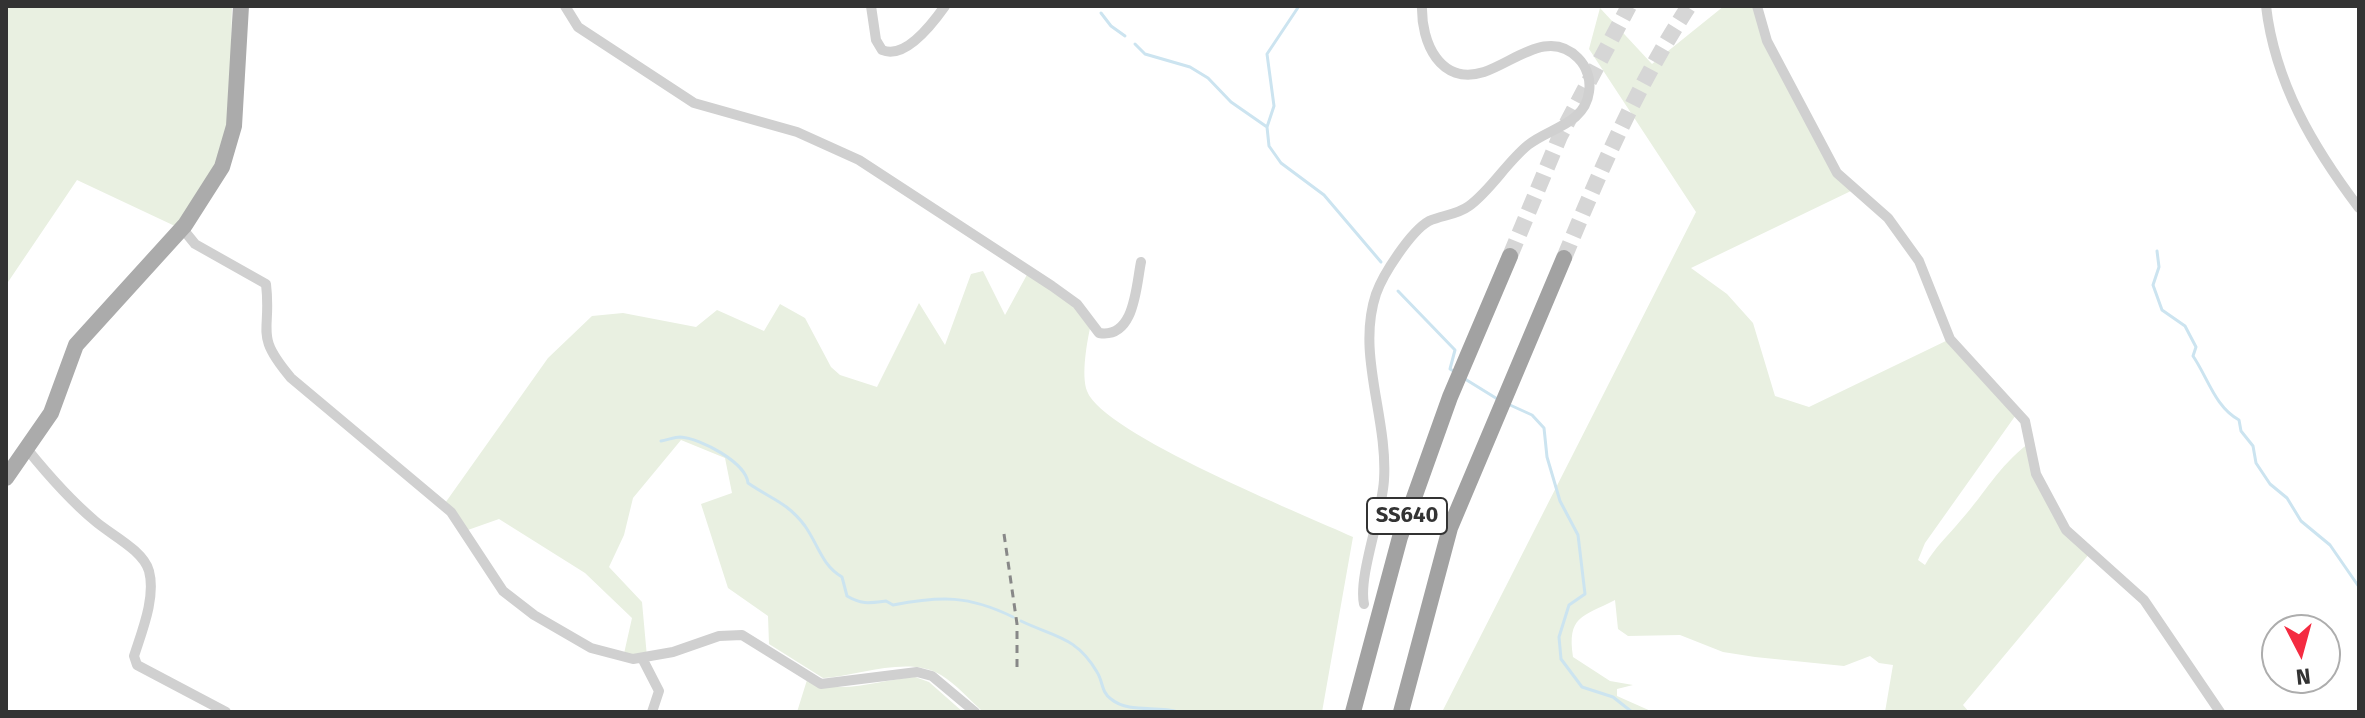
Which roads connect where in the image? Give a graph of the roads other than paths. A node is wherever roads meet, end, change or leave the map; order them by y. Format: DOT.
graph roads {
  1 [pos="241,6"];
  2 [pos="565,6"];
  3 [pos="871,6"];
  4 [pos="945,6"];
  5 [pos="1422,6"];
  6 [pos="1757,6"];
  7 [pos="2266,6"];
  8 [pos="2359,208"];
  9 [pos="182,228"];
  10 [pos="1510,256"];
  11 [pos="1564,258"];
  12 [pos="1141,262"];
  13 [pos="27,449"];
  14 [pos="6,478"];
  15 [pos="1364,604"];
  16 [pos="638,658"];
  17 [pos="226,712"];
  18 [pos="652,712"];
  19 [pos="975,712"];
  20 [pos="1353,712"];
  21 [pos="1401,712"];
  22 [pos="2220,712"];
  1 -- 9 [label="main road"];
  2 -- 12 [label="street"];
  3 -- 4 [label="street"];
  5 -- 15 [label="street"];
  6 -- 22 [label="street"];
  7 -- 8 [label="street"];
  9 -- 13 [label="main road"];
  9 -- 16 [label="street"];
  10 -- 20 [label="highway, SS640"];
  11 -- 21 [label="highway, SS640"];
  13 -- 14 [label="main road"];
  13 -- 17 [label="street"];
  16 -- 18 [label="street"];
  16 -- 19 [label="street"];
}
